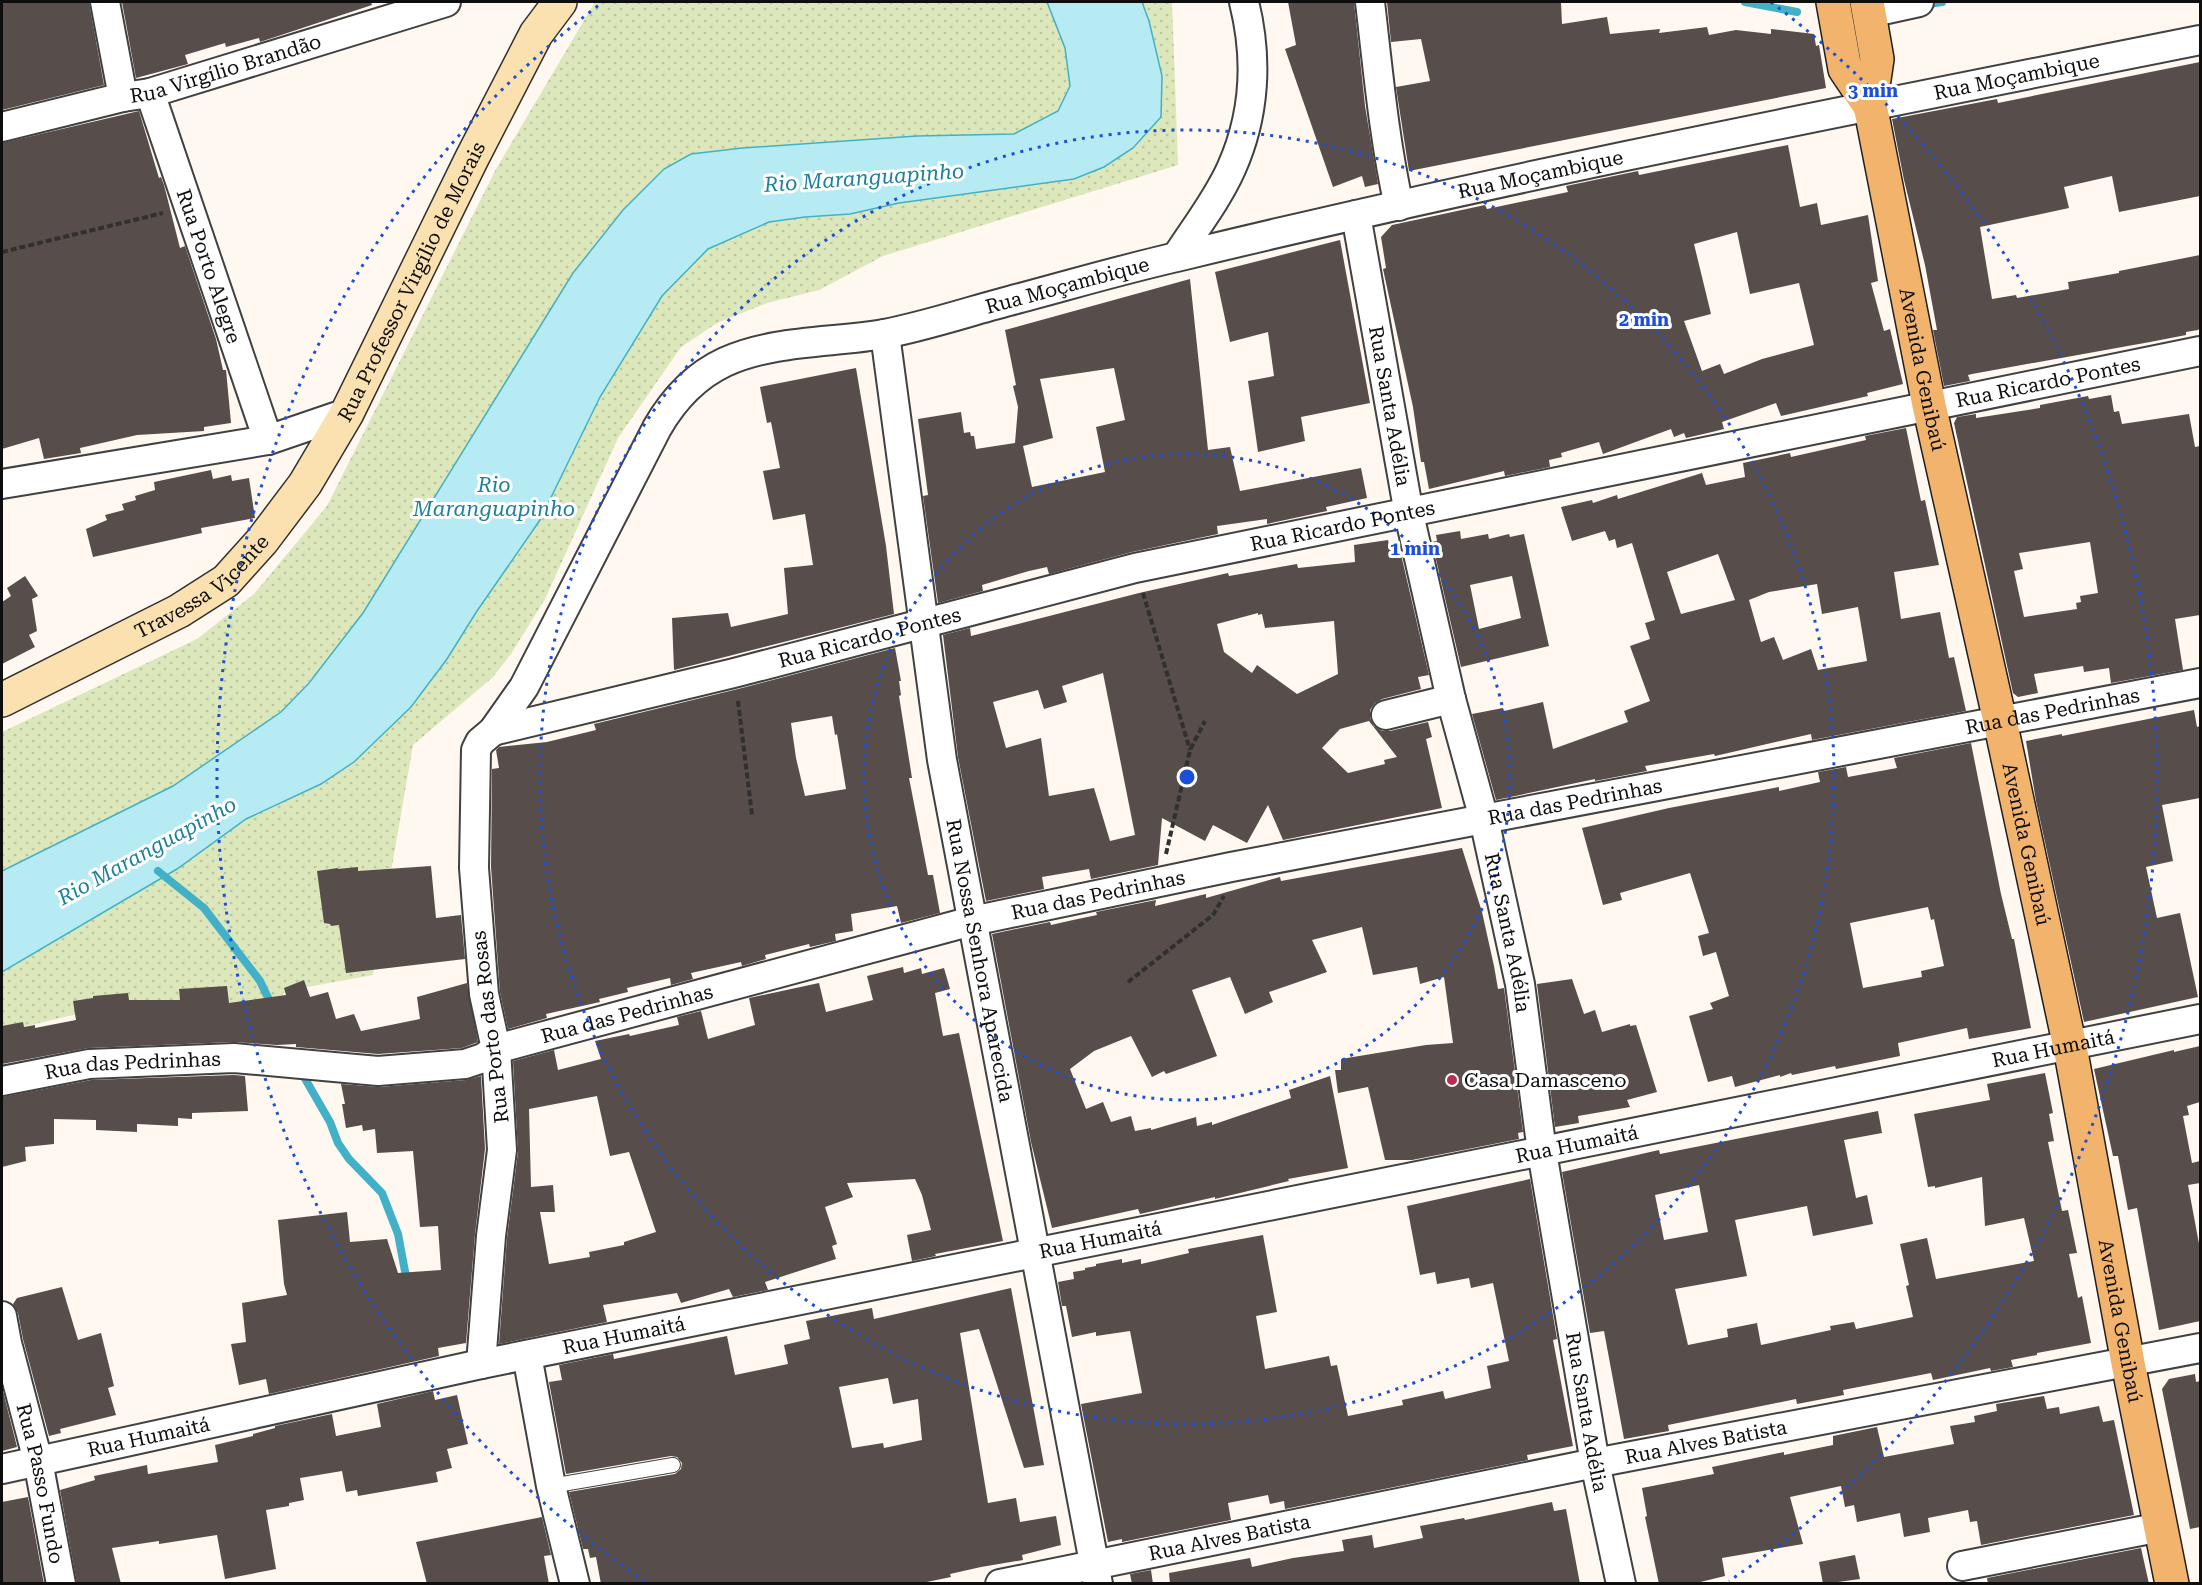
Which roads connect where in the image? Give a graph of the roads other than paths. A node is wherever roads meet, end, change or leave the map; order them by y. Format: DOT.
graph roads {
  1 [pos="105,2"];
  2 [pos="446,2"];
  3 [pos="560,2"];
  4 [pos="1244,2"];
  5 [pos="1370,2"];
  6 [pos="1833,2"];
  7 [pos="1919,2"];
  8 [pos="1868,7"];
  9 [pos="2200,40"];
  10 [pos="136,95"];
  11 [pos="1870,106"];
  12 [pos="2,127"];
  13 [pos="1399,206"];
  14 [pos="1356,215"];
  15 [pos="1177,256"];
  16 [pos="885,334"];
  17 [pos="2200,351"];
  18 [pos="1929,405"];
  19 [pos="347,413"];
  20 [pos="268,440"];
  21 [pos="2,484"];
  22 [pos="1409,514"];
  23 [pos="924,622"];
  24 [pos="2200,683"];
  25 [pos="1450,699"];
  26 [pos="2,700"];
  27 [pos="1386,715"];
  28 [pos="2000,721"];
  29 [pos="493,731"];
  30 [pos="1484,819"];
  31 [pos="972,921"];
  32 [pos="2200,1019"];
  33 [pos="2070,1047"];
  34 [pos="496,1049"];
  35 [pos="2,1081"];
  36 [pos="1542,1152"];
  37 [pos="1035,1252"];
  38 [pos="2,1316"];
  39 [pos="4,1344"];
  40 [pos="2200,1348"];
  41 [pos="527,1355"];
  42 [pos="2128,1363"];
  43 [pos="481,1364"];
  44 [pos="38,1461"];
  45 [pos="1595,1463"];
  46 [pos="673,1465"];
  47 [pos="2,1469"];
  48 [pos="551,1486"];
  49 [pos="2161,1527"];
  50 [pos="1962,1566"];
  51 [pos="1096,1574"];
  52 [pos="61,1584"];
  53 [pos="575,1584"];
  54 [pos="1000,1584"];
  55 [pos="1621,1584"];
  56 [pos="2172,1584"];
  1 -- 10 [label="street, Rua Porto Alegre"];
  2 -- 10 [label="street, Rua Virgílio Brandão"];
  3 -- 19 [label="main road, Rua Professor Virgílio de Morais"];
  4 -- 15 [label="street"];
  5 -- 13 [label="street"];
  6 -- 11 [label="main road, Avenida Genibaú"];
  7 -- 8 [label="street"];
  8 -- 11 [label="main road, Avenida Genibaú"];
  9 -- 11 [label="street, Rua Moçambique"];
  10 -- 12 [label="street, Rua Virgílio Brandão"];
  10 -- 20 [label="street, Rua Porto Alegre"];
  11 -- 13 [label="street, Rua Moçambique"];
  11 -- 18 [label="main road, Avenida Genibaú"];
  13 -- 14 [label="street, Rua Moçambique"];
  14 -- 15 [label="street, Rua Moçambique"];
  14 -- 22 [label="street, Rua Santa Adélia"];
  15 -- 16 [label="street, Rua Moçambique"];
  16 -- 23 [label="street, Rua Nossa Senhora Aparecida"];
  16 -- 29 [label="street, Rua Moçambique"];
  17 -- 18 [label="street, Rua Ricardo Pontes"];
  18 -- 22 [label="street, Rua Ricardo Pontes"];
  18 -- 28 [label="main road, Avenida Genibaú"];
  19 -- 20 [label="street, Rua Professor Virgílio de Morais"];
  19 -- 26 [label="main road, Travessa Vicente"];
  20 -- 21 [label="street, Rua Professor Virgílio de Morais"];
  22 -- 23 [label="street, Rua Ricardo Pontes"];
  22 -- 25 [label="street, Rua Santa Adélia"];
  23 -- 29 [label="street, Rua Ricardo Pontes"];
  23 -- 31 [label="street, Rua Nossa Senhora Aparecida"];
  24 -- 28 [label="street, Rua das Pedrinhas"];
  25 -- 27 [label="street"];
  25 -- 30 [label="street, Rua Santa Adélia"];
  28 -- 30 [label="street, Rua das Pedrinhas"];
  28 -- 33 [label="main road, Avenida Genibaú"];
  29 -- 34 [label="street, Rua Porto das Rosas"];
  30 -- 31 [label="street, Rua das Pedrinhas"];
  30 -- 36 [label="street, Rua Santa Adélia"];
  31 -- 34 [label="street, Rua das Pedrinhas"];
  31 -- 37 [label="street, Rua Nossa Senhora Aparecida"];
  32 -- 33 [label="street, Rua Humaitá"];
  33 -- 36 [label="street, Rua Humaitá"];
  33 -- 42 [label="main road, Avenida Genibaú"];
  34 -- 35 [label="street, Rua das Pedrinhas"];
  34 -- 43 [label="street, Rua Porto das Rosas"];
  36 -- 37 [label="street, Rua Humaitá"];
  36 -- 45 [label="street, Rua Santa Adélia"];
  37 -- 41 [label="street, Rua Humaitá"];
  37 -- 51 [label="street, Rua Nossa Senhora Aparecida"];
  38 -- 39 [label="street, Rua Passo Fundo"];
  39 -- 44 [label="street, Rua Passo Fundo"];
  40 -- 42 [label="street, Rua Alves Batista"];
  41 -- 43 [label="street, Rua Humaitá"];
  41 -- 48 [label="street"];
  42 -- 45 [label="street, Rua Alves Batista"];
  42 -- 49 [label="main road, Avenida Genibaú"];
  43 -- 44 [label="street, Rua Humaitá"];
  44 -- 47 [label="street, Rua Humaitá"];
  44 -- 52 [label="street, Rua Passo Fundo"];
  45 -- 51 [label="street, Rua Alves Batista"];
  45 -- 55 [label="street, Rua Santa Adélia"];
  46 -- 48 [label="lane"];
  48 -- 53 [label="street"];
  49 -- 50 [label="street"];
  49 -- 56 [label="main road, Avenida Genibaú"];
  51 -- 54 [label="street, Rua Alves Batista"];
}
